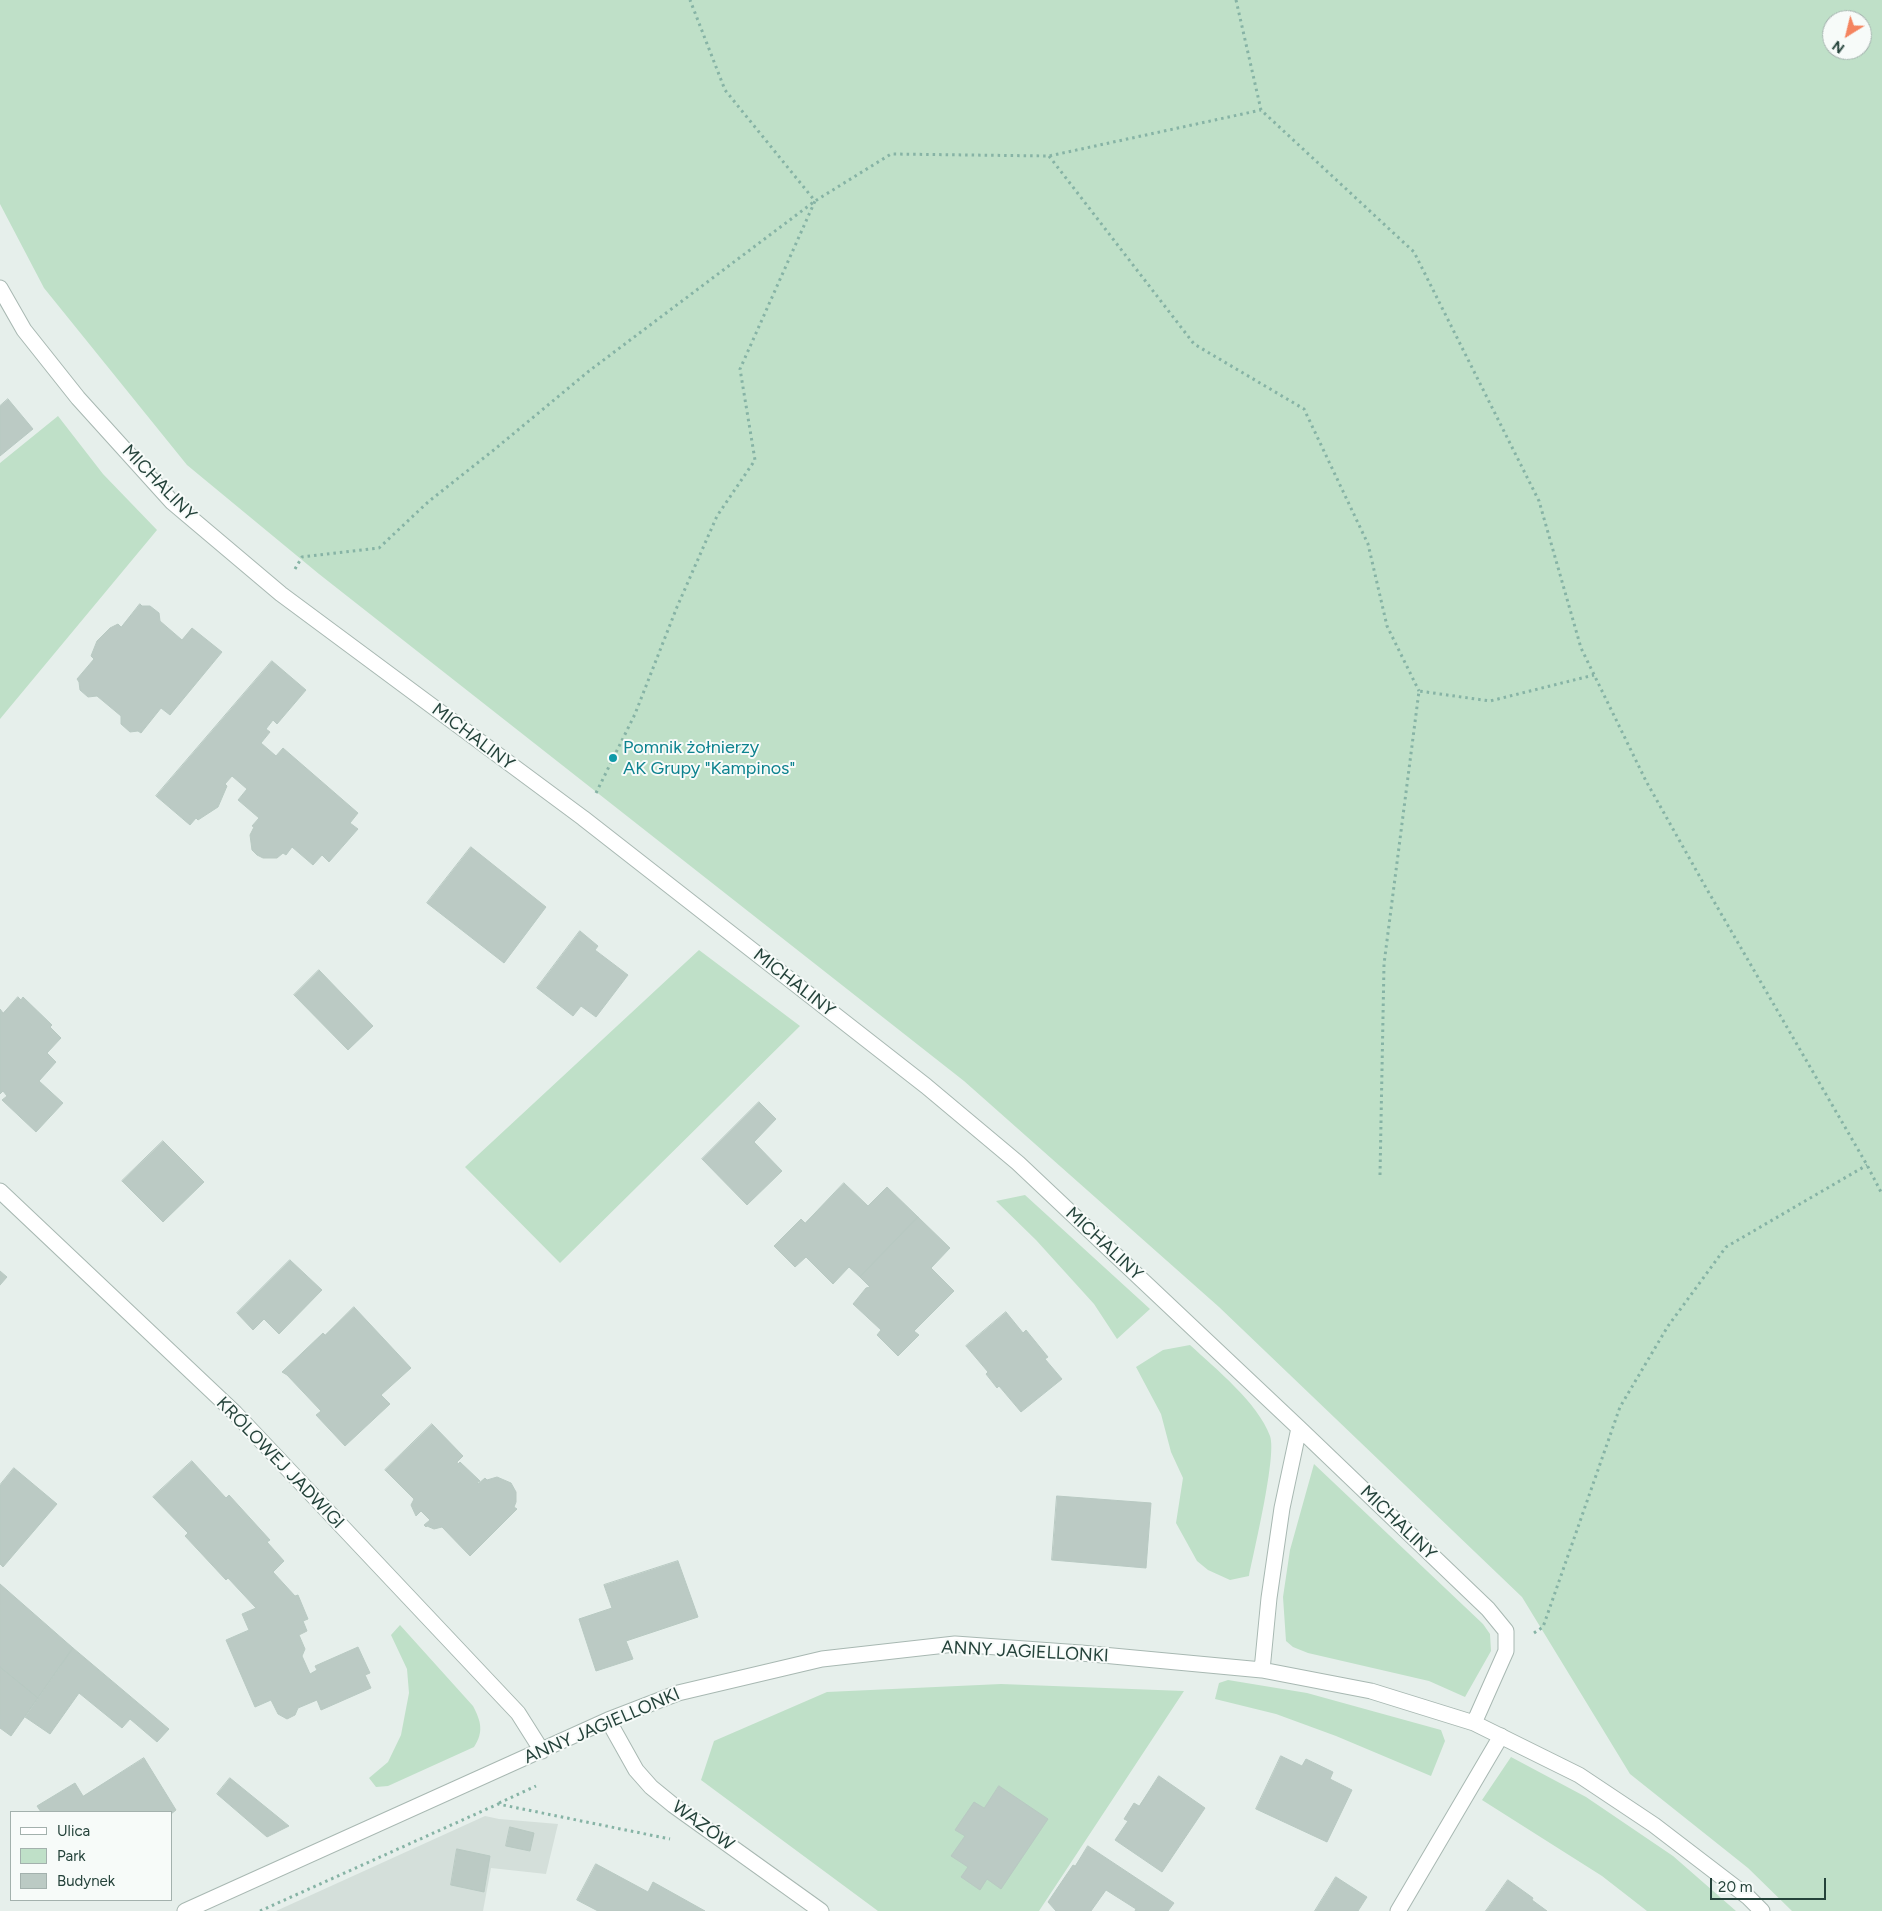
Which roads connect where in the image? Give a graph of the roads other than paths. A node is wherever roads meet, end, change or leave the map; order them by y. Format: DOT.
graph roads {
  1 [pos="0,288"];
  2 [pos="0,1191"];
  3 [pos="1300,1428"];
  4 [pos="1262,1670"];
  5 [pos="608,1720"];
  6 [pos="1474,1723"];
  7 [pos="1501,1736"];
  8 [pos="542,1751"];
  9 [pos="185,1911"];
  10 [pos="820,1911"];
  11 [pos="1398,1911"];
  12 [pos="1762,1911"];
  1 -- 3 [label="street, MICHALINY"];
  2 -- 8 [label="street, KRÓLOWEJ JADWIGI"];
  3 -- 4 [label="street"];
  3 -- 6 [label="street, MICHALINY"];
  4 -- 5 [label="street, ANNY JAGIELLONKI"];
  4 -- 6 [label="street, ANNY JAGIELLONKI"];
  5 -- 8 [label="street, ANNY JAGIELLONKI"];
  5 -- 10 [label="street, WAZÓW"];
  6 -- 7 [label="street, ANNY JAGIELLONKI"];
  7 -- 11 [label="street"];
  7 -- 12 [label="street, ANNY JAGIELLONKI"];
  8 -- 9 [label="street, ANNY JAGIELLONKI"];
}
